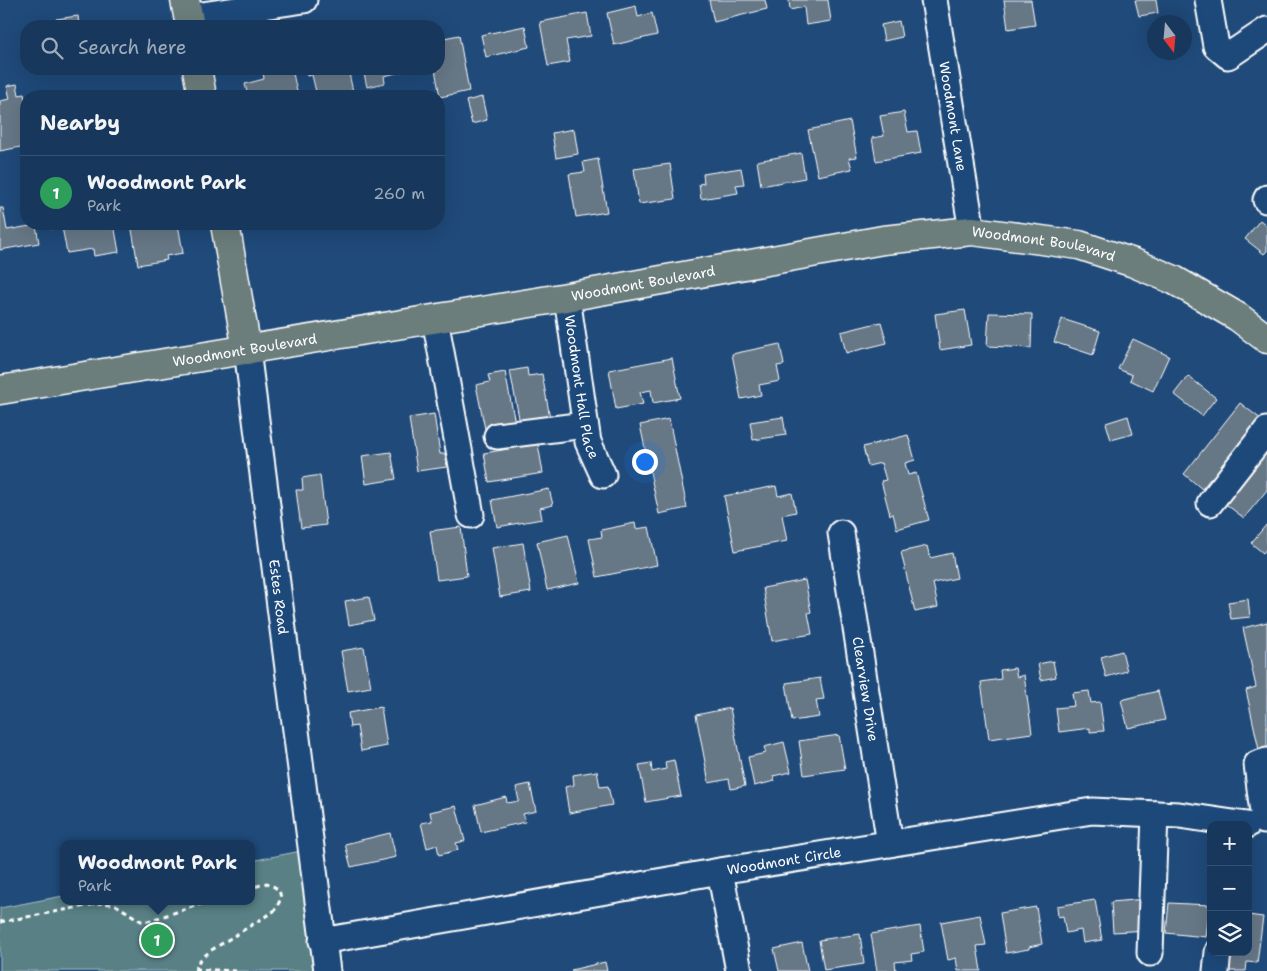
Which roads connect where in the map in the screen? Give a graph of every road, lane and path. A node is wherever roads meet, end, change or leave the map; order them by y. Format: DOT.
graph roads {
  1 [pos="304,0"];
  2 [pos="934,0"];
  3 [pos="1208,0"];
  4 [pos="188,15"];
  5 [pos="1267,30"];
  6 [pos="198,75"];
  7 [pos="201,90"];
  8 [pos="226,230"];
  9 [pos="972,231"];
  10 [pos="567,297"];
  11 [pos="435,319"];
  12 [pos="1267,339"];
  13 [pos="247,350"];
  14 [pos="0,390"];
  15 [pos="585,425"];
  16 [pos="1267,430"];
  17 [pos="496,436"];
  18 [pos="603,475"];
  19 [pos="1210,503"];
  20 [pos="471,515"];
  21 [pos="841,533"];
  22 [pos="1267,760"];
  23 [pos="1155,814"];
  24 [pos="1228,821"];
  25 [pos="1252,824"];
  26 [pos="890,844"];
  27 [pos="720,871"];
  28 [pos="255,887"];
  29 [pos="91,905"];
  30 [pos="116,905"];
  31 [pos="199,905"];
  32 [pos="0,922"];
  33 [pos="322,941"];
  34 [pos="1150,953"];
  35 [pos="1218,956"];
  36 [pos="195,970"];
  37 [pos="236,971"];
  38 [pos="327,971"];
  39 [pos="739,971"];
  40 [pos="1216,971"];
  1 -- 4 [label="street"];
  2 -- 9 [label="street, Woodmont Lane"];
  3 -- 5 [label="street"];
  6 -- 7 [label="main road"];
  8 -- 13 [label="main road, Estes Road"];
  9 -- 10 [label="main road, Woodmont Boulevard"];
  9 -- 12 [label="main road, Woodmont Boulevard"];
  10 -- 11 [label="main road, Woodmont Boulevard"];
  10 -- 15 [label="street, Woodmont Hall Place"];
  11 -- 13 [label="main road, Woodmont Boulevard"];
  11 -- 20 [label="street"];
  13 -- 14 [label="main road, Woodmont Boulevard"];
  13 -- 33 [label="street, Estes Road"];
  15 -- 17 [label="street"];
  15 -- 18 [label="street, Woodmont Hall Place"];
  16 -- 19 [label="street"];
  21 -- 26 [label="street, Clearview Drive"];
  22 -- 25 [label="street"];
  23 -- 24 [label="street, Woodmont Circle"];
  23 -- 26 [label="street, Woodmont Circle"];
  23 -- 34 [label="street"];
  26 -- 27 [label="street, Woodmont Circle"];
  27 -- 33 [label="street, Woodmont Circle"];
  27 -- 39 [label="street"];
  28 -- 36 [label="path"];
  29 -- 32 [label="path"];
  30 -- 31 [label="path"];
  33 -- 38 [label="street, Estes Road"];
  35 -- 40 [label="street"];
  36 -- 37 [label="path"];
}
